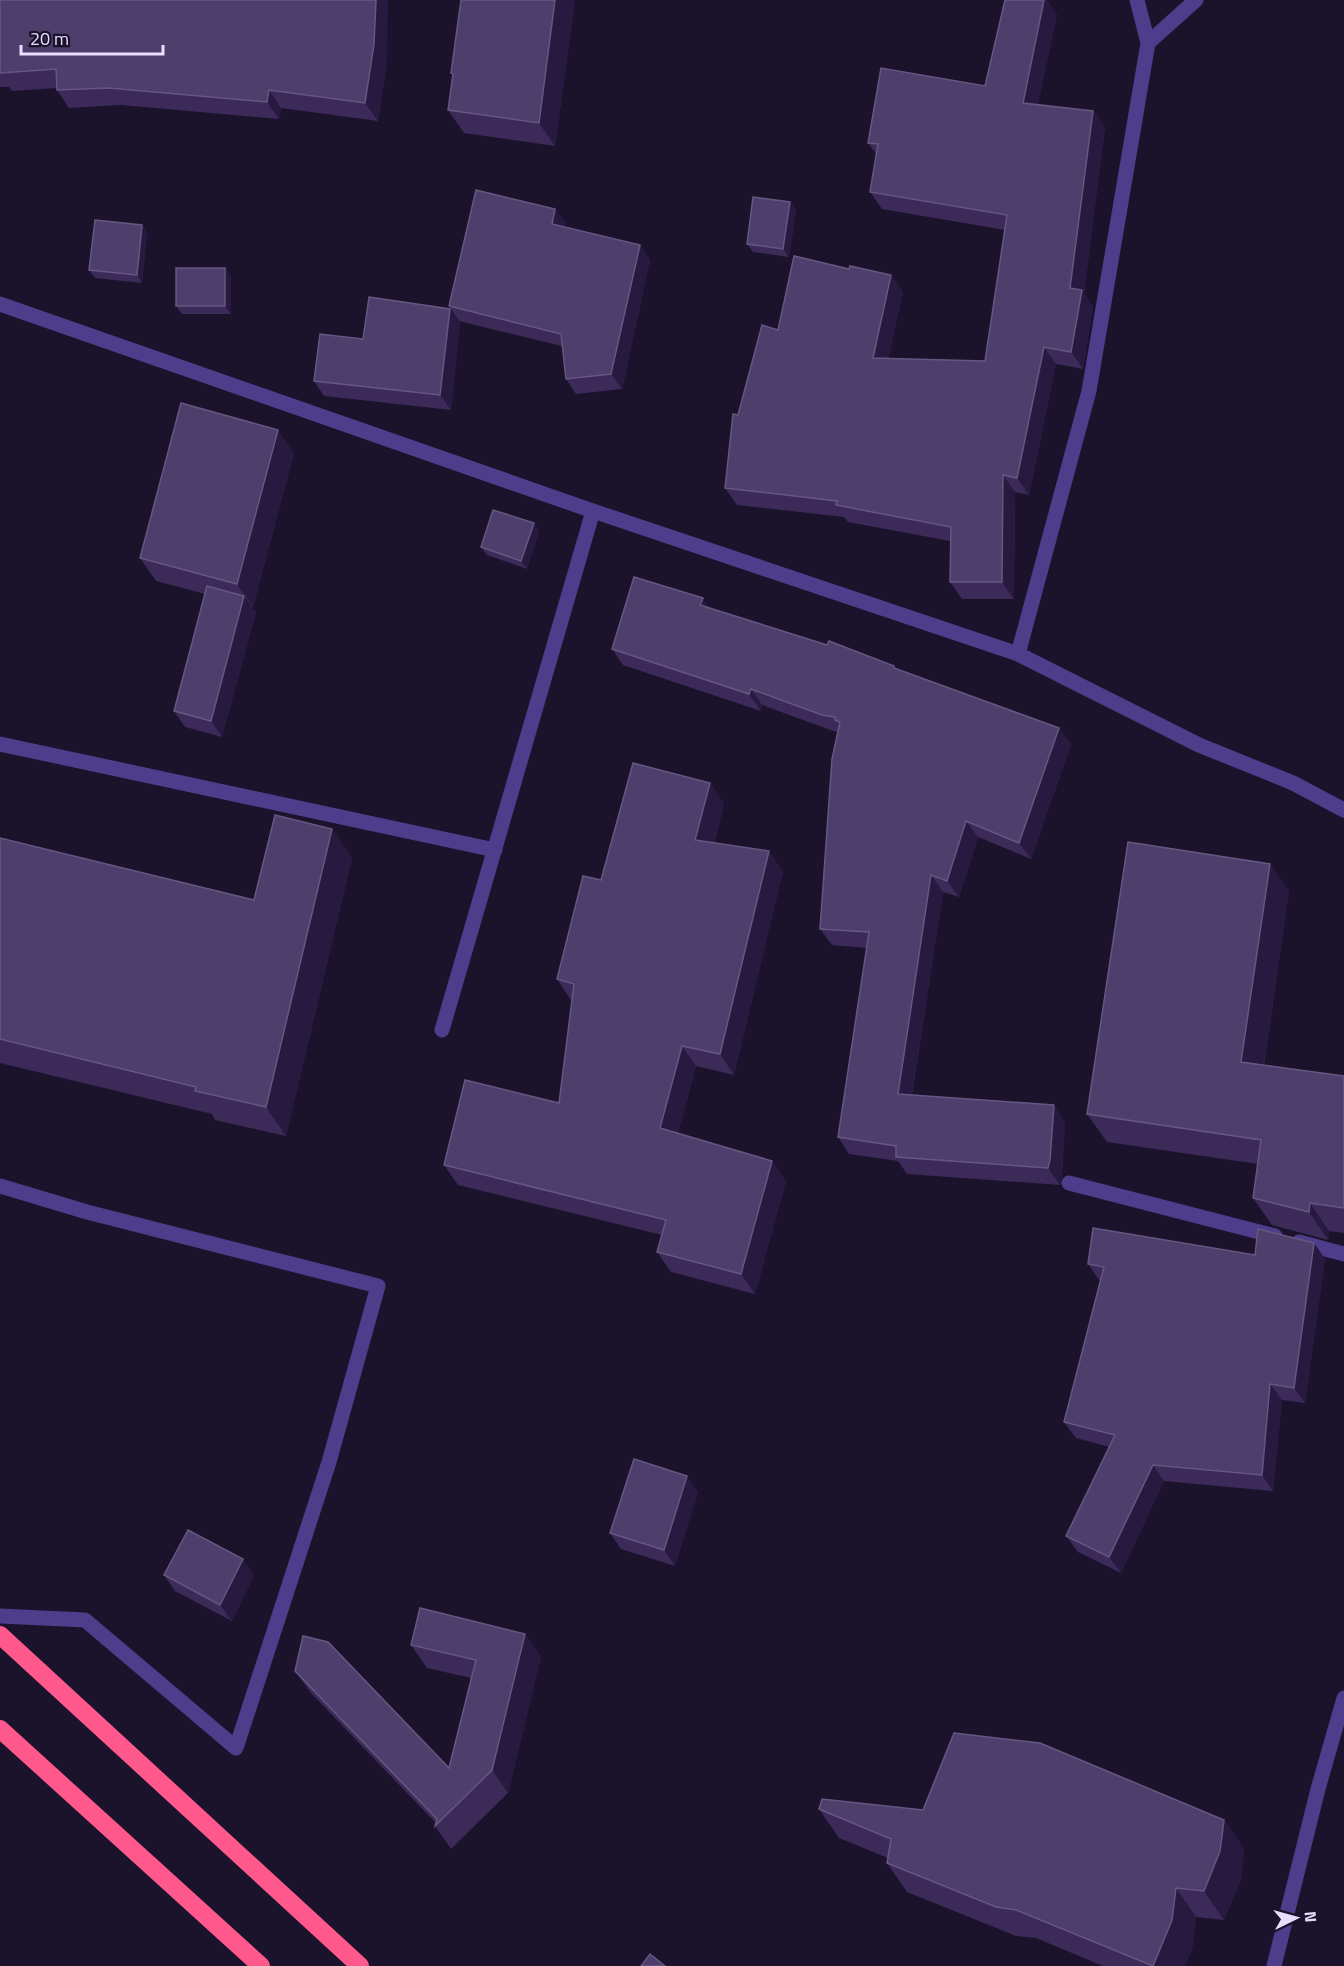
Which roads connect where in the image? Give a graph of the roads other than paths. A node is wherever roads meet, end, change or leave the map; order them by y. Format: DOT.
graph roads {
  1 [pos="1137,0"];
  2 [pos="1196,0"];
  3 [pos="1148,43"];
  4 [pos="0,304"];
  5 [pos="593,511"];
  6 [pos="1018,654"];
  7 [pos="0,744"];
  8 [pos="1344,810"];
  9 [pos="495,850"];
  10 [pos="442,1030"];
  11 [pos="1069,1183"];
  12 [pos="0,1186"];
  13 [pos="1344,1254"];
  14 [pos="0,1616"];
  15 [pos="0,1635"];
  16 [pos="1344,1698"];
  17 [pos="0,1729"];
  18 [pos="261,1966"];
  19 [pos="360,1966"];
  20 [pos="1274,1966"];
  1 -- 3 [label="street"];
  2 -- 3 [label="street"];
  3 -- 6 [label="street"];
  4 -- 5 [label="street"];
  5 -- 6 [label="street"];
  5 -- 9 [label="street"];
  6 -- 8 [label="street"];
  7 -- 9 [label="street"];
  9 -- 10 [label="street"];
  11 -- 13 [label="street"];
  12 -- 14 [label="street"];
  15 -- 19 [label="highway"];
  16 -- 20 [label="street"];
  17 -- 18 [label="highway"];
}
